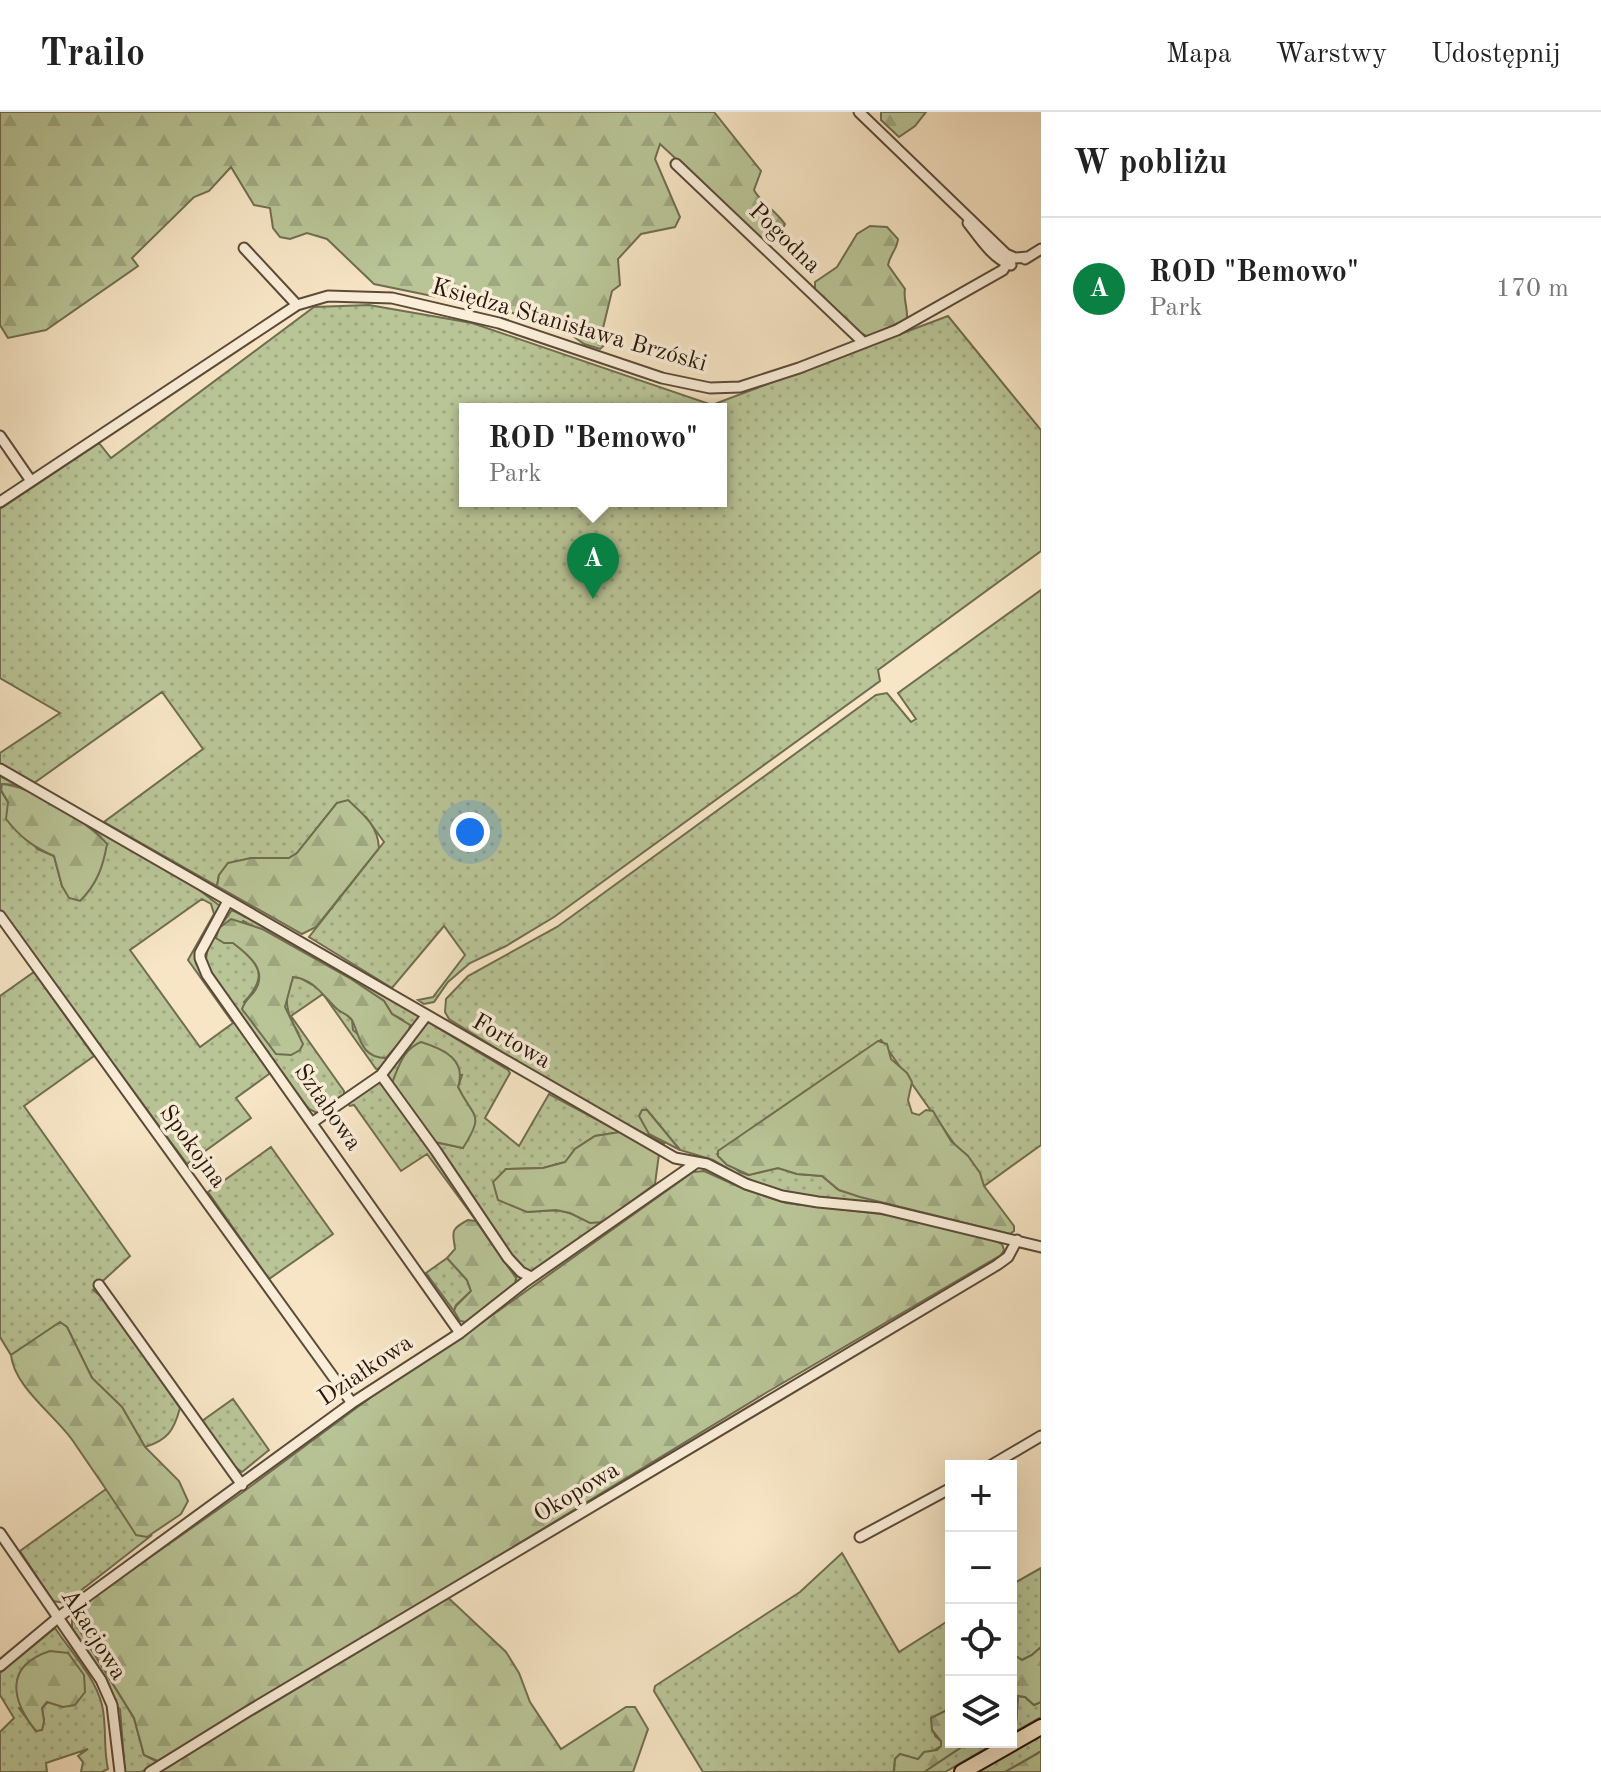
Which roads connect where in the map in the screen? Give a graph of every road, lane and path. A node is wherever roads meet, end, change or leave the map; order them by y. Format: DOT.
graph roads {
  1 [pos="859,112"];
  2 [pos="676,164"];
  3 [pos="244,248"];
  4 [pos="1041,249"];
  5 [pos="1012,262"];
  6 [pos="297,305"];
  7 [pos="864,343"];
  8 [pos="0,436"];
  9 [pos="31,481"];
  10 [pos="0,502"];
  11 [pos="0,769"];
  12 [pos="228,901"];
  13 [pos="0,916"];
  14 [pos="426,1016"];
  15 [pos="381,1075"];
  16 [pos="313,1122"];
  17 [pos="696,1163"];
  18 [pos="1017,1240"];
  19 [pos="1041,1247"];
  20 [pos="531,1277"];
  21 [pos="99,1285"];
  22 [pos="460,1333"];
  23 [pos="352,1403"];
  24 [pos="1041,1436"];
  25 [pos="1000,1460"];
  26 [pos="242,1485"];
  27 [pos="945,1491"];
  28 [pos="0,1533"];
  29 [pos="860,1537"];
  30 [pos="60,1616"];
  31 [pos="0,1666"];
  32 [pos="1041,1727"];
  33 [pos="120,1772"];
  34 [pos="150,1772"];
  35 [pos="962,1772"];
  1 -- 5 [label="street"];
  2 -- 7 [label="street, Pogodna"];
  3 -- 6 [label="street"];
  4 -- 5 [label="street"];
  5 -- 7 [label="street, Księdza Stanisława Brzóski"];
  6 -- 7 [label="street, Księdza Stanisława Brzóski"];
  6 -- 9 [label="street, Księdza Stanisława Brzóski"];
  8 -- 9 [label="street"];
  9 -- 10 [label="street, Księdza Stanisława Brzóski"];
  11 -- 12 [label="street, Fortowa"];
  12 -- 14 [label="street, Fortowa"];
  12 -- 16 [label="street, Sztabowa"];
  13 -- 23 [label="street, Spokojna"];
  14 -- 15 [label="street"];
  14 -- 17 [label="street, Fortowa"];
  15 -- 16 [label="street"];
  15 -- 20 [label="street"];
  16 -- 22 [label="street, Sztabowa"];
  17 -- 18 [label="street, Fortowa"];
  17 -- 20 [label="street, Działkowa"];
  18 -- 19 [label="street, Fortowa"];
  18 -- 34 [label="street, Okopowa"];
  20 -- 22 [label="street, Działkowa"];
  21 -- 26 [label="street"];
  22 -- 23 [label="street, Działkowa"];
  23 -- 26 [label="street, Działkowa"];
  24 -- 25 [label="street"];
  26 -- 30 [label="street, Działkowa"];
  27 -- 29 [label="street"];
  28 -- 30 [label="street, Akacjowa"];
  30 -- 31 [label="street, Działkowa"];
  30 -- 33 [label="street, Akacjowa"];
  32 -- 35 [label="main road"];
}
